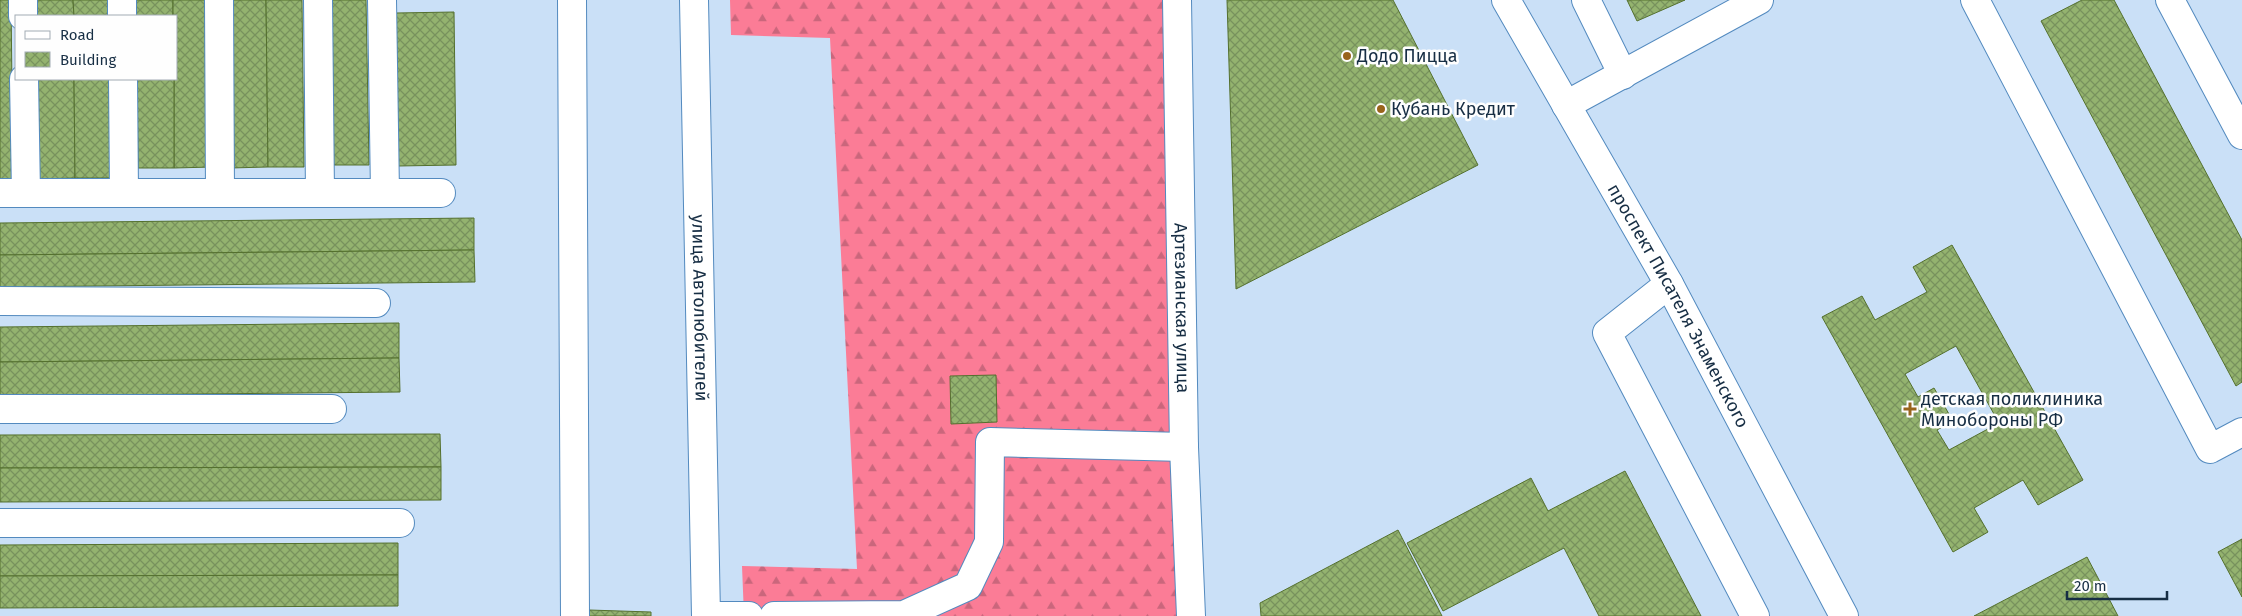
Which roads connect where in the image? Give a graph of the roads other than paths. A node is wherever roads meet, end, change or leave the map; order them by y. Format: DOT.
graph roads {
  1 [pos="23,0"];
  2 [pos="122,0"];
  3 [pos="219,0"];
  4 [pos="318,0"];
  5 [pos="382,0"];
  6 [pos="572,0"];
  7 [pos="694,0"];
  8 [pos="1177,0"];
  9 [pos="1506,0"];
  10 [pos="1586,0"];
  11 [pos="1759,0"];
  12 [pos="1975,0"];
  13 [pos="2170,0"];
  14 [pos="23,15"];
  15 [pos="122,15"];
  16 [pos="1624,75"];
  17 [pos="24,80"];
  18 [pos="123,80"];
  19 [pos="1566,105"];
  20 [pos="2242,135"];
  21 [pos="13,193"];
  22 [pos="124,193"];
  23 [pos="220,193"];
  24 [pos="320,193"];
  25 [pos="385,193"];
  26 [pos="441,193"];
  27 [pos="1669,284"];
  28 [pos="0,301"];
  29 [pos="376,303"];
  30 [pos="332,408"];
  31 [pos="0,409"];
  32 [pos="2242,432"];
  33 [pos="1184,447"];
  34 [pos="0,523"];
  35 [pos="400,523"];
  36 [pos="575,616"];
  37 [pos="706,616"];
  38 [pos="749,616"];
  39 [pos="774,616"];
  40 [pos="1191,616"];
  41 [pos="1755,616"];
  42 [pos="1844,616"];
  1 -- 14 [label="street"];
  2 -- 15 [label="street"];
  3 -- 23 [label="street"];
  4 -- 24 [label="street"];
  5 -- 25 [label="street"];
  6 -- 36 [label="street"];
  7 -- 37 [label="street, улица Автолюбителей"];
  8 -- 33 [label="street, Артезианская улица"];
  9 -- 19 [label="street, проспект Писателя Знаменского"];
  10 -- 16 [label="street"];
  11 -- 16 [label="street"];
  12 -- 32 [label="street"];
  13 -- 20 [label="street"];
  16 -- 19 [label="street"];
  17 -- 21 [label="street"];
  18 -- 22 [label="street"];
  19 -- 27 [label="street, проспект Писателя Знаменского"];
  21 -- 22 [label="street"];
  22 -- 23 [label="street"];
  23 -- 24 [label="street"];
  24 -- 25 [label="street"];
  25 -- 26 [label="street"];
  27 -- 41 [label="street"];
  27 -- 42 [label="street, проспект Писателя Знаменского"];
  28 -- 29 [label="street"];
  30 -- 31 [label="street"];
  33 -- 39 [label="street"];
  33 -- 40 [label="street, Артезианская улица"];
  34 -- 35 [label="street"];
  37 -- 38 [label="street"];
}
